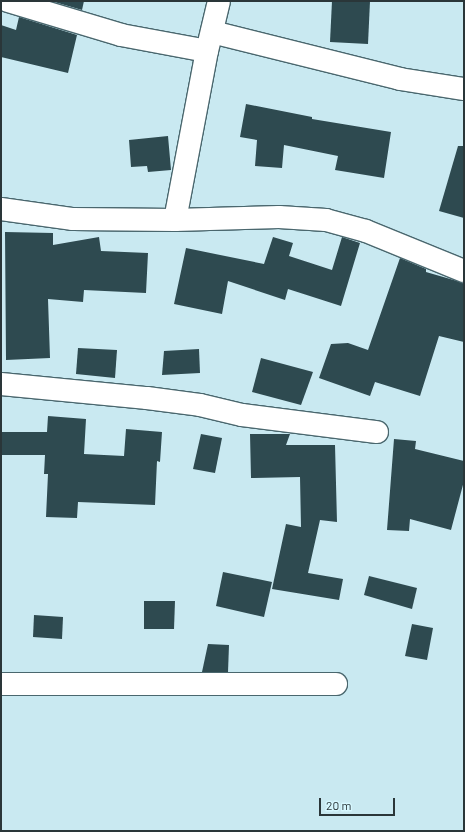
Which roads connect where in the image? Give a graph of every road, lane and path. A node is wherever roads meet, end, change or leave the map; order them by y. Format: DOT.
graph roads {
  1 [pos="8,1"];
  2 [pos="219,1"];
  3 [pos="209,41"];
  4 [pos="464,89"];
  5 [pos="1,209"];
  6 [pos="175,220"];
  7 [pos="464,271"];
  8 [pos="1,384"];
  9 [pos="377,432"];
  10 [pos="1,684"];
  11 [pos="336,684"];
  1 -- 3 [label="street"];
  2 -- 3 [label="street"];
  3 -- 4 [label="street"];
  3 -- 6 [label="street"];
  5 -- 6 [label="street"];
  6 -- 7 [label="street"];
  8 -- 9 [label="street"];
  10 -- 11 [label="street"];
}
